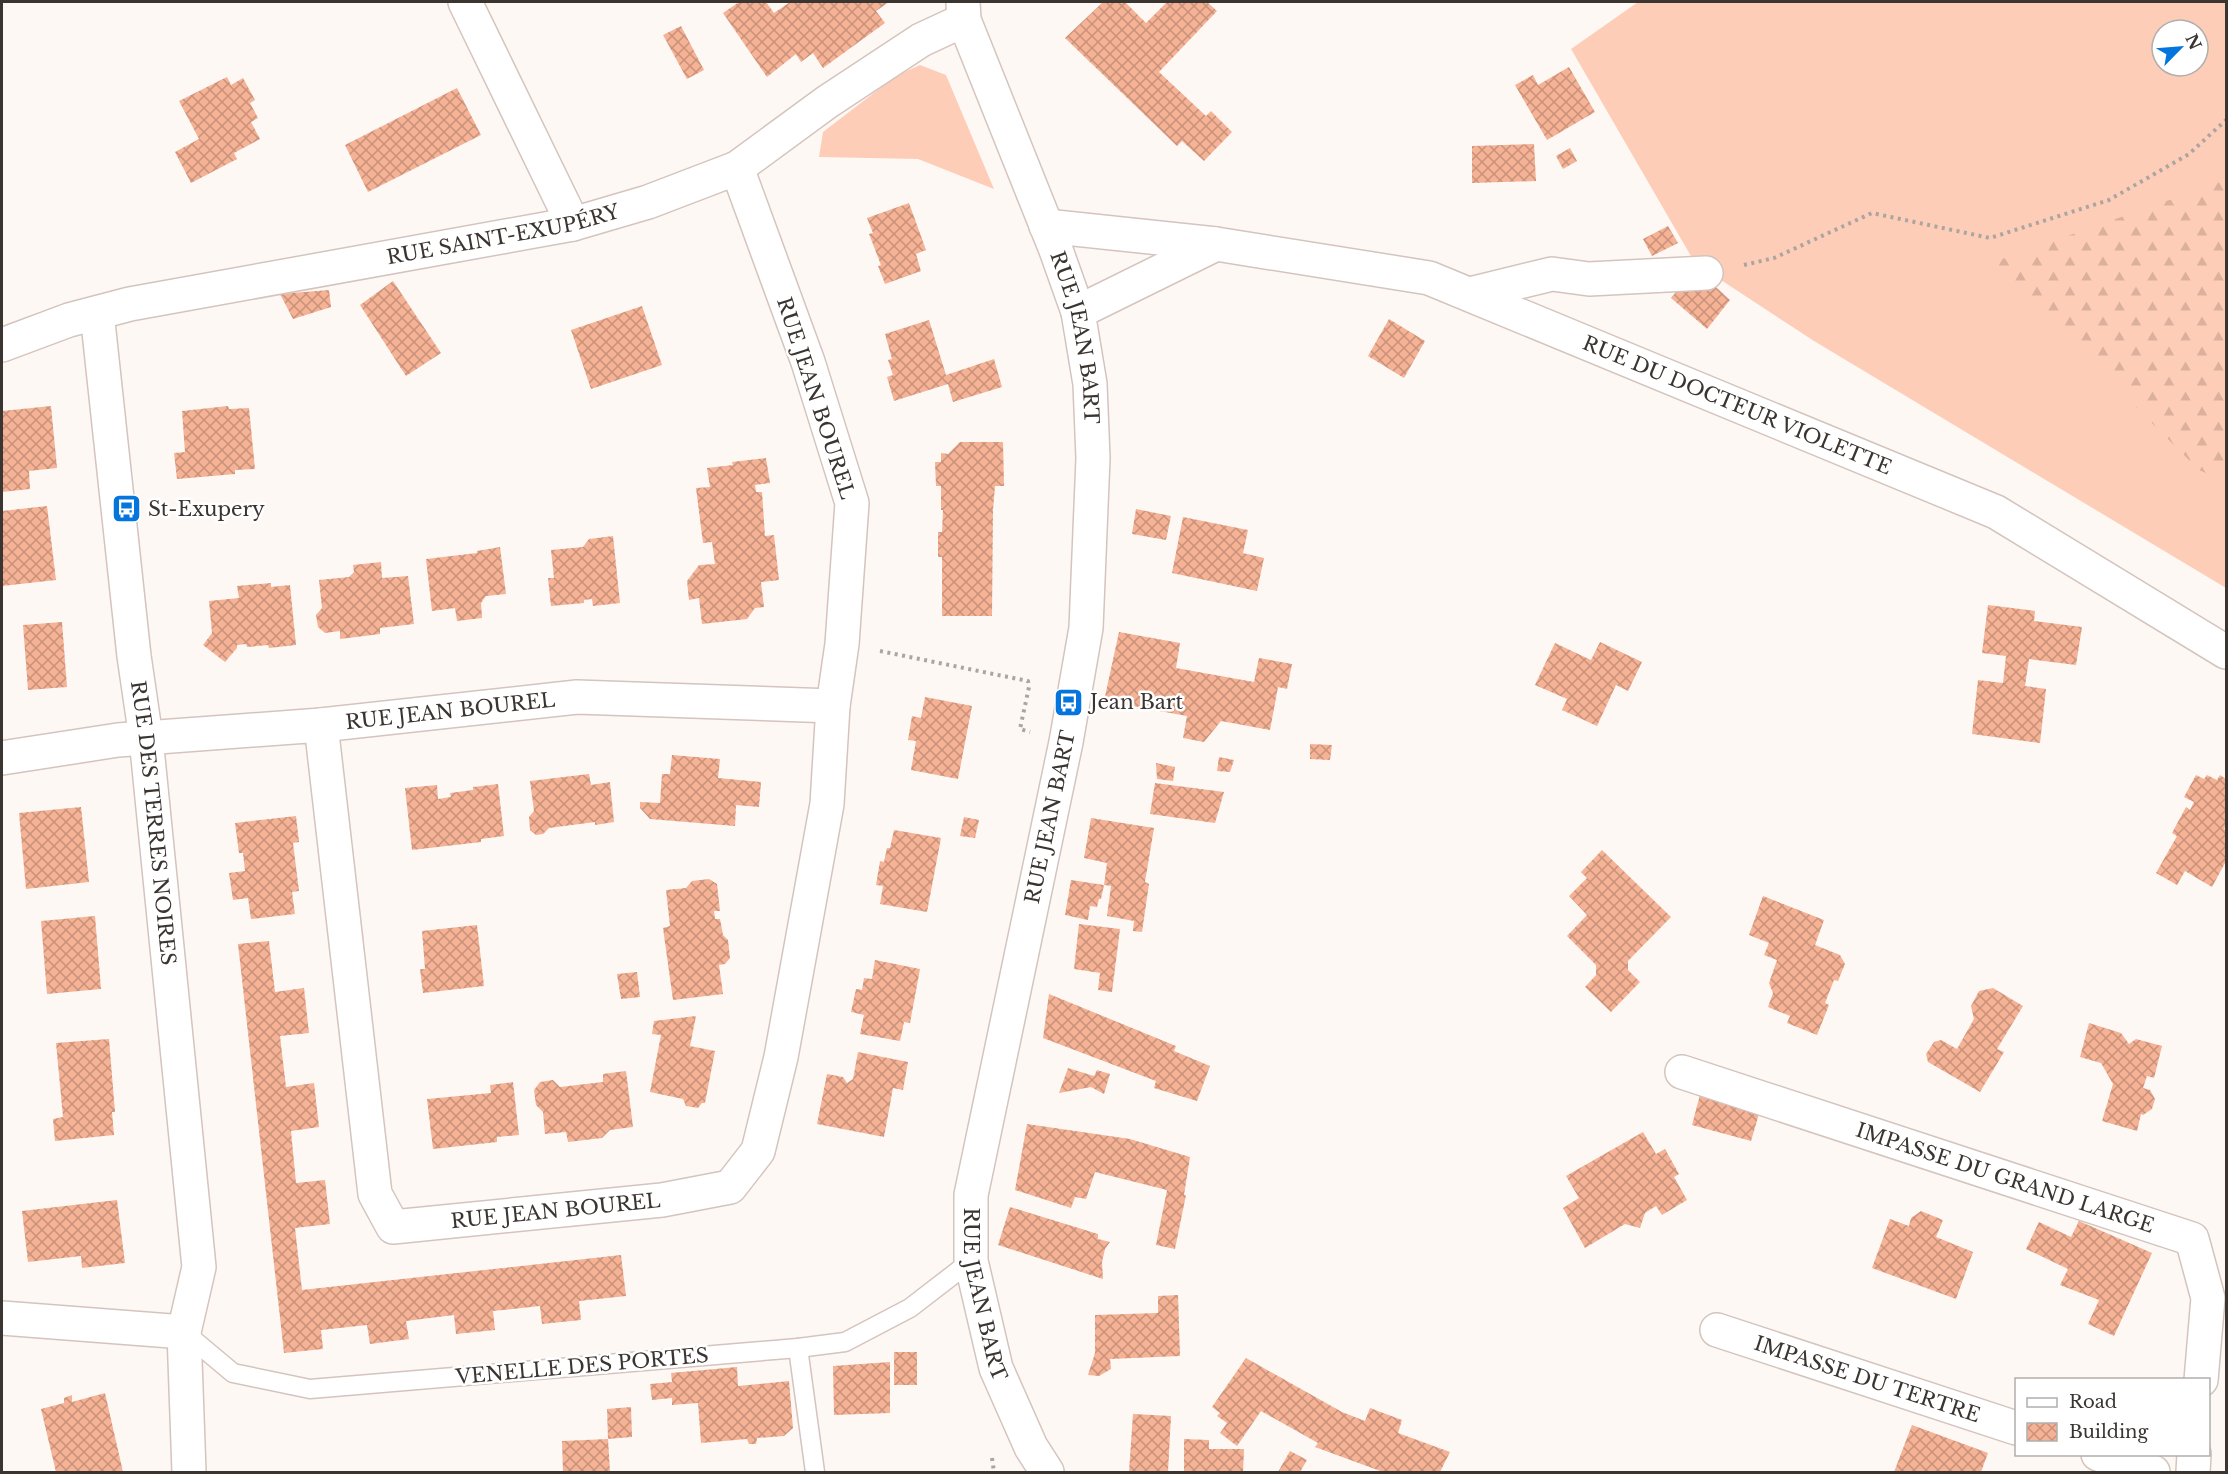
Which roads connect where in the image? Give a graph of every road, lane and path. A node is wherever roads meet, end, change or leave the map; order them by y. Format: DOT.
graph roads {
  1 [pos="465,2"];
  2 [pos="963,11"];
  3 [pos="2226,120"];
  4 [pos="737,168"];
  5 [pos="573,224"];
  6 [pos="1046,226"];
  7 [pos="1215,244"];
  8 [pos="1706,273"];
  9 [pos="1470,294"];
  10 [pos="1078,312"];
  11 [pos="97,313"];
  12 [pos="2,345"];
  13 [pos="842,644"];
  14 [pos="2226,652"];
  15 [pos="1028,681"];
  16 [pos="833,706"];
  17 [pos="321,725"];
  18 [pos="146,738"];
  19 [pos="2,758"];
  20 [pos="1682,1072"];
  21 [pos="971,1261"];
  22 [pos="2,1318"];
  23 [pos="1717,1330"];
  24 [pos="184,1332"];
  25 [pos="798,1348"];
  26 [pos="2201,1378"];
  27 [pos="2015,1428"];
  28 [pos="2101,1456"];
  29 [pos="2194,1456"];
  30 [pos="189,1473"];
  31 [pos="815,1473"];
  32 [pos="1047,1473"];
  33 [pos="2153,1473"];
  34 [pos="2193,1473"];
  1 -- 5 [label="street"];
  2 -- 4 [label="street, RUE SAINT-EXUPÉRY"];
  2 -- 6 [label="street, RUE JEAN BART"];
  3 -- 8 [label="path"];
  4 -- 5 [label="street, RUE SAINT-EXUPÉRY"];
  4 -- 13 [label="street, RUE JEAN BOUREL"];
  5 -- 11 [label="street, RUE SAINT-EXUPÉRY"];
  6 -- 7 [label="street, RUE DU DOCTEUR VIOLETTE"];
  6 -- 10 [label="street, RUE JEAN BART"];
  7 -- 9 [label="street, RUE DU DOCTEUR VIOLETTE"];
  7 -- 10 [label="street"];
  8 -- 9 [label="street"];
  9 -- 14 [label="street, RUE DU DOCTEUR VIOLETTE"];
  10 -- 21 [label="street, RUE JEAN BART"];
  11 -- 12 [label="street, RUE SAINT-EXUPÉRY"];
  11 -- 18 [label="street, RUE DES TERRES NOIRES"];
  13 -- 15 [label="path"];
  13 -- 16 [label="street, RUE JEAN BOUREL"];
  16 -- 17 [label="street, RUE JEAN BOUREL"];
  16 -- 17 [label="street, RUE JEAN BOUREL"];
  17 -- 18 [label="street, RUE JEAN BOUREL"];
  18 -- 19 [label="street, RUE JEAN BOUREL"];
  18 -- 24 [label="street, RUE DES TERRES NOIRES"];
  20 -- 26 [label="street, IMPASSE DU GRAND LARGE"];
  21 -- 25 [label="lane, VENELLE DES PORTES"];
  21 -- 32 [label="street, RUE JEAN BART"];
  22 -- 24 [label="street"];
  23 -- 27 [label="street, IMPASSE DU TERTRE"];
  24 -- 25 [label="lane, VENELLE DES PORTES"];
  24 -- 30 [label="street, RUE DES TERRES NOIRES"];
  25 -- 31 [label="lane"];
  28 -- 33 [label="street"];
  29 -- 34 [label="street"];
}
